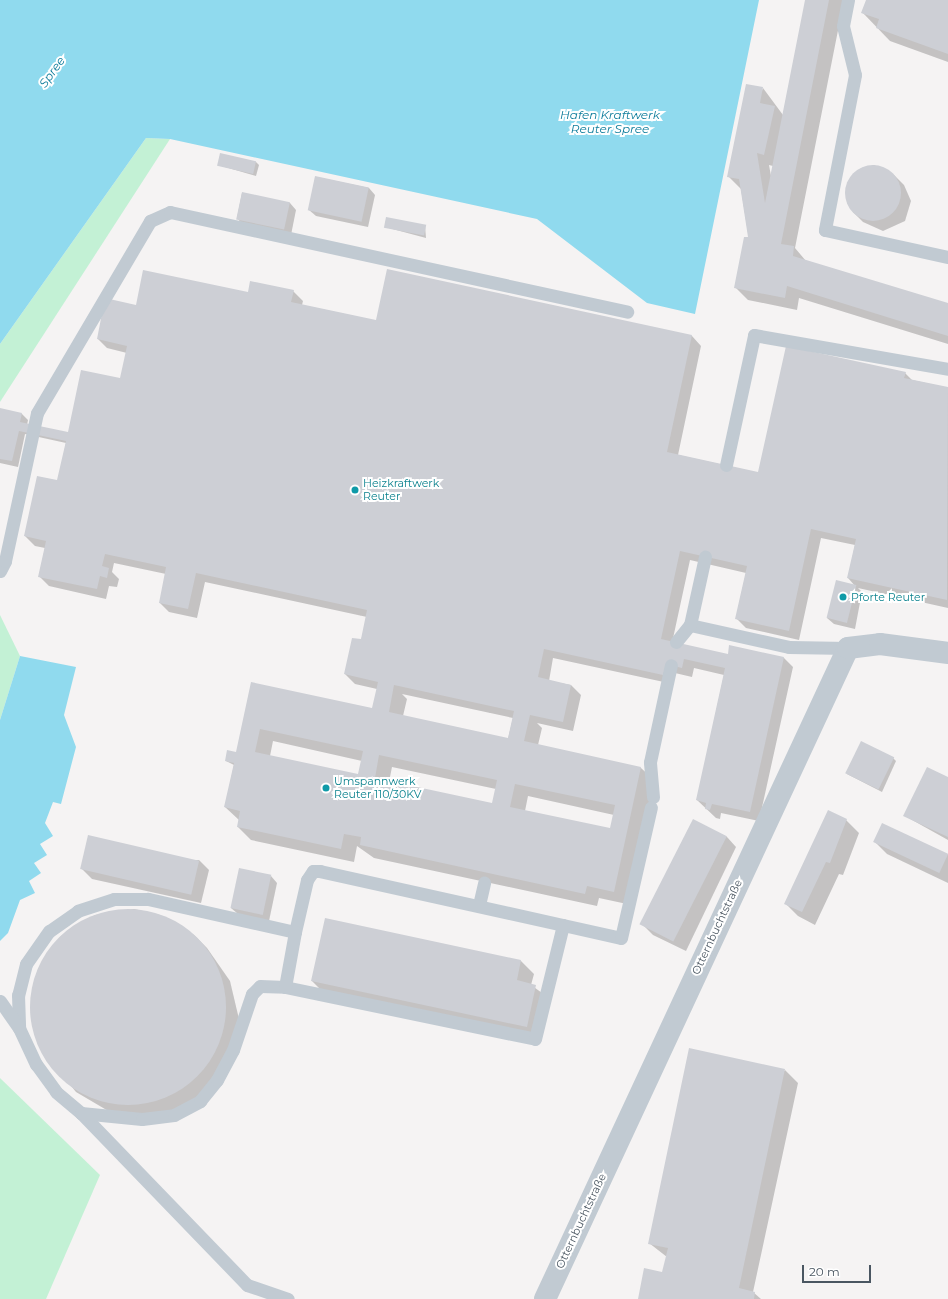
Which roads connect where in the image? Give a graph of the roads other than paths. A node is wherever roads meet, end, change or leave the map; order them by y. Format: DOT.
graph roads {
  1 [pos="848,0"];
  2 [pos="948,257"];
  3 [pos="627,312"];
  4 [pos="948,369"];
  5 [pos="726,465"];
  6 [pos="705,556"];
  7 [pos="0,570"];
  8 [pos="690,626"];
  9 [pos="676,642"];
  10 [pos="848,648"];
  11 [pos="948,654"];
  12 [pos="671,665"];
  13 [pos="484,883"];
  14 [pos="479,905"];
  15 [pos="563,925"];
  16 [pos="295,932"];
  17 [pos="285,987"];
  18 [pos="0,1001"];
  19 [pos="19,1028"];
  20 [pos="81,1113"];
  21 [pos="288,1299"];
  22 [pos="545,1299"];
  1 -- 2 [label="lane"];
  3 -- 7 [label="lane"];
  4 -- 5 [label="lane"];
  6 -- 8 [label="lane"];
  8 -- 9 [label="lane"];
  8 -- 10 [label="lane"];
  10 -- 11 [label="street"];
  10 -- 22 [label="street, Otternbuchtstraße"];
  12 -- 15 [label="lane"];
  13 -- 14 [label="lane"];
  14 -- 15 [label="lane"];
  14 -- 16 [label="lane"];
  15 -- 17 [label="lane"];
  16 -- 17 [label="lane"];
  16 -- 19 [label="lane"];
  17 -- 20 [label="lane"];
  18 -- 19 [label="lane"];
  19 -- 20 [label="lane"];
  20 -- 21 [label="lane"];
}
